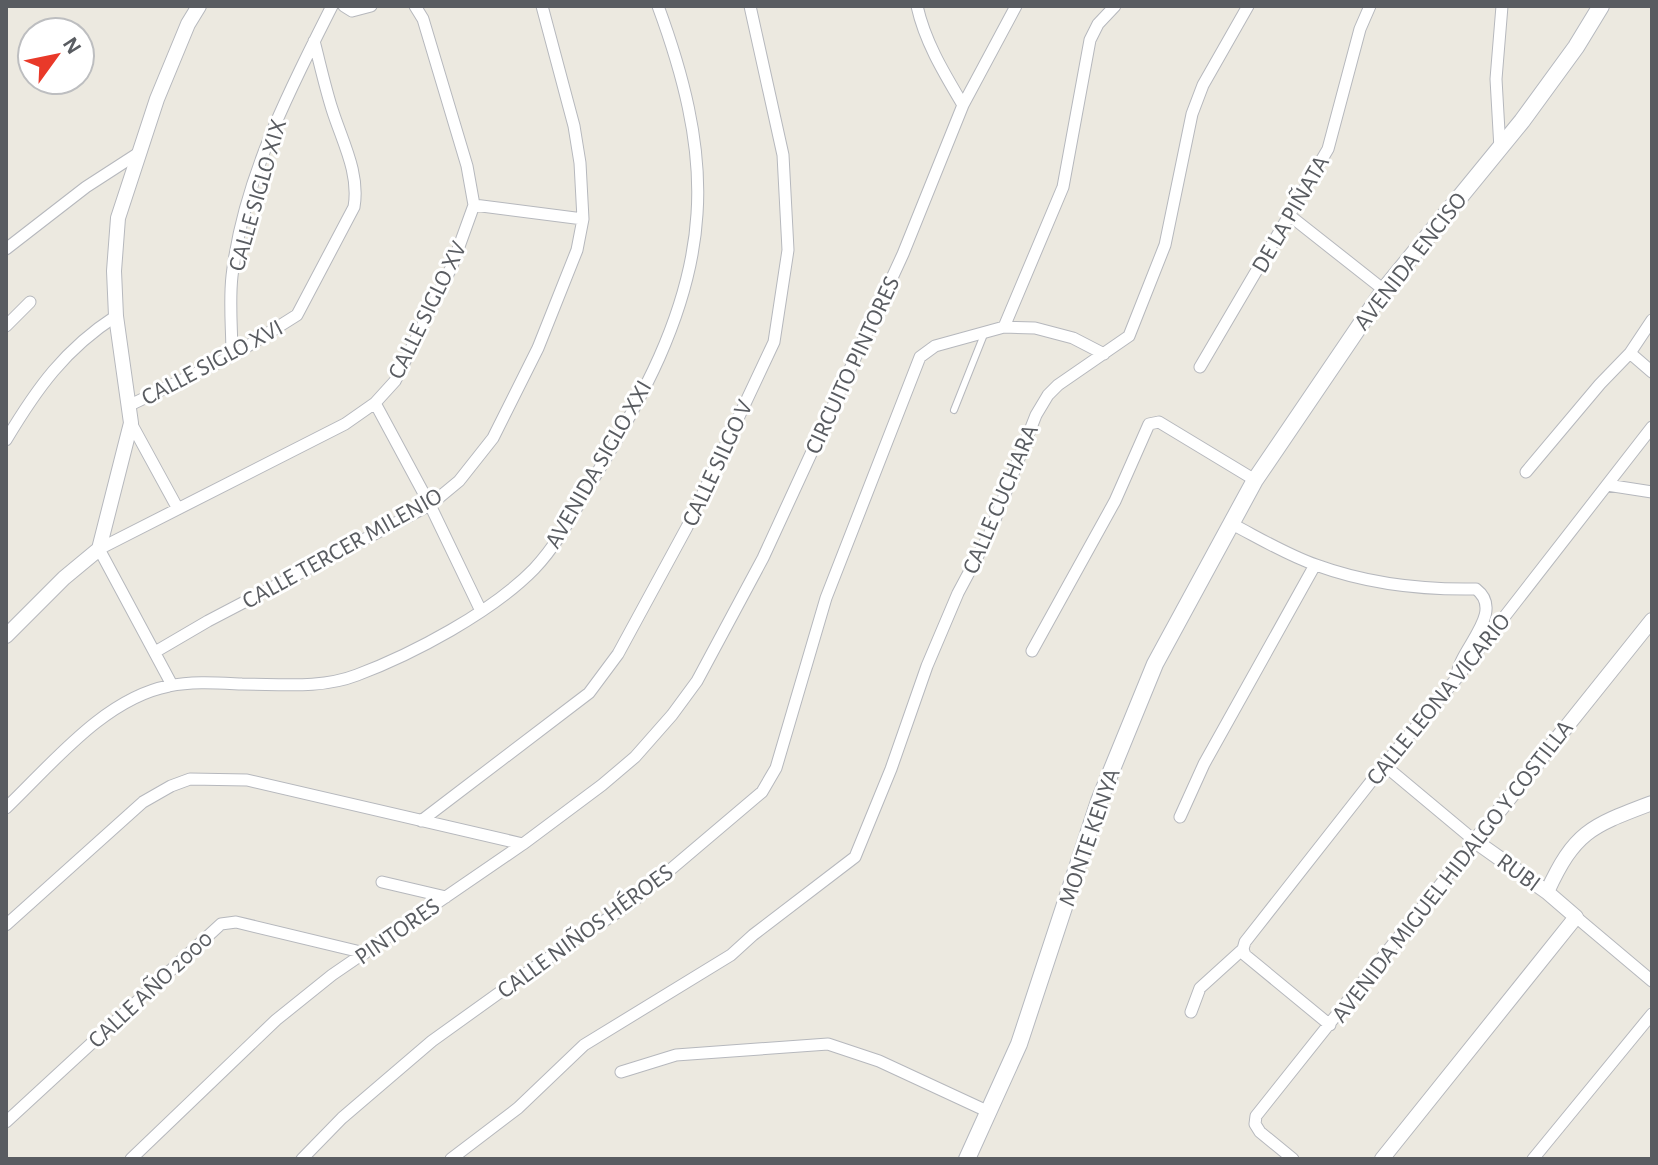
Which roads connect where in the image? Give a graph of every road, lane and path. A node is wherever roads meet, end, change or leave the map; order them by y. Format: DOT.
graph roads {
  1 [pos="199,6"];
  2 [pos="332,6"];
  3 [pos="344,6"];
  4 [pos="371,6"];
  5 [pos="415,6"];
  6 [pos="542,6"];
  7 [pos="658,6"];
  8 [pos="750,6"];
  9 [pos="917,6"];
  10 [pos="1016,6"];
  11 [pos="1115,6"];
  12 [pos="1248,6"];
  13 [pos="1370,6"];
  14 [pos="1502,6"];
  15 [pos="1601,6"];
  16 [pos="314,41"];
  17 [pos="963,105"];
  18 [pos="1500,149"];
  19 [pos="137,154"];
  20 [pos="474,205"];
  21 [pos="1289,215"];
  22 [pos="583,219"];
  23 [pos="6,249"];
  24 [pos="1384,290"];
  25 [pos="30,302"];
  26 [pos="116,316"];
  27 [pos="1652,320"];
  28 [pos="6,326"];
  29 [pos="1004,327"];
  30 [pos="985,332"];
  31 [pos="1630,353"];
  32 [pos="1104,354"];
  33 [pos="232,356"];
  34 [pos="1200,367"];
  35 [pos="1652,372"];
  36 [pos="375,403"];
  37 [pos="128,406"];
  38 [pos="954,410"];
  39 [pos="131,423"];
  40 [pos="1652,427"];
  41 [pos="6,440"];
  42 [pos="1526,472"];
  43 [pos="1255,480"];
  44 [pos="1607,485"];
  45 [pos="1652,492"];
  46 [pos="430,505"];
  47 [pos="178,509"];
  48 [pos="1232,524"];
  49 [pos="99,549"];
  50 [pos="1315,565"];
  51 [pos="481,611"];
  52 [pos="1652,620"];
  53 [pos="6,636"];
  54 [pos="1032,651"];
  55 [pos="155,652"];
  56 [pos="1456,679"];
  57 [pos="172,685"];
  58 [pos="672,715"];
  59 [pos="1384,765"];
  60 [pos="1652,803"];
  61 [pos="6,808"];
  62 [pos="1180,817"];
  63 [pos="421,821"];
  64 [pos="1475,841"];
  65 [pos="523,844"];
  66 [pos="382,882"];
  67 [pos="1547,892"];
  68 [pos="446,897"];
  69 [pos="1576,917"];
  70 [pos="6,925"];
  71 [pos="1243,949"];
  72 [pos="365,953"];
  73 [pos="1652,981"];
  74 [pos="1191,1012"];
  75 [pos="1652,1014"];
  76 [pos="1330,1025"];
  77 [pos="621,1072"];
  78 [pos="989,1112"];
  79 [pos="6,1122"];
  80 [pos="131,1159"];
  81 [pos="302,1159"];
  82 [pos="451,1159"];
  83 [pos="967,1159"];
  84 [pos="1293,1159"];
  85 [pos="1382,1159"];
  86 [pos="1533,1159"];
  1 -- 19 [label="street"];
  2 -- 16 [label="street"];
  3 -- 4 [label="street"];
  5 -- 20 [label="street"];
  6 -- 22 [label="street, CALLE TERCER MILENIO"];
  7 -- 51 [label="street, AVENIDA SIGLO XXI"];
  8 -- 63 [label="street, CALLE SILGO V"];
  9 -- 17 [label="street"];
  10 -- 17 [label="street, CIRCUITO PINTORES"];
  11 -- 29 [label="street"];
  12 -- 32 [label="street, CALLE CUCHARA"];
  13 -- 21 [label="street, DE LA PIÑATA"];
  14 -- 18 [label="street"];
  15 -- 18 [label="main road, AVENIDA ENCISO"];
  16 -- 33 [label="street, CALLE SIGLO XIX"];
  16 -- 33 [label="street, CALLE SIGLO XVI"];
  17 -- 58 [label="street, CIRCUITO PINTORES"];
  18 -- 24 [label="main road, AVENIDA ENCISO"];
  19 -- 23 [label="street"];
  19 -- 26 [label="street"];
  20 -- 22 [label="street"];
  20 -- 36 [label="street, CALLE SIGLO XV"];
  21 -- 24 [label="street"];
  21 -- 34 [label="street, DE LA PIÑATA"];
  22 -- 46 [label="street, CALLE TERCER MILENIO"];
  24 -- 43 [label="main road, AVENIDA ENCISO"];
  25 -- 28 [label="street"];
  26 -- 37 [label="street"];
  26 -- 41 [label="street"];
  27 -- 31 [label="street"];
  29 -- 30 [label="street"];
  29 -- 32 [label="street"];
  30 -- 38 [label="lane"];
  30 -- 81 [label="street, CALLE NIÑOS HÉROES"];
  31 -- 35 [label="street"];
  31 -- 42 [label="street"];
  32 -- 82 [label="street, CALLE CUCHARA"];
  33 -- 37 [label="street, CALLE SIGLO XVI"];
  36 -- 46 [label="street"];
  36 -- 47 [label="street, CALLE SIGLO XV"];
  37 -- 39 [label="street"];
  39 -- 47 [label="street"];
  39 -- 49 [label="street"];
  40 -- 44 [label="street, CALLE LEONA VICARIO"];
  43 -- 48 [label="main road, AVENIDA ENCISO"];
  43 -- 54 [label="street"];
  44 -- 45 [label="street"];
  44 -- 56 [label="street, CALLE LEONA VICARIO"];
  46 -- 51 [label="street"];
  46 -- 55 [label="street, CALLE TERCER MILENIO"];
  47 -- 49 [label="street, CALLE SIGLO XV"];
  48 -- 50 [label="street"];
  48 -- 78 [label="main road, MONTE KENYA"];
  49 -- 53 [label="street"];
  49 -- 55 [label="street"];
  50 -- 56 [label="street"];
  50 -- 62 [label="street"];
  51 -- 57 [label="street, AVENIDA SIGLO XXI"];
  52 -- 64 [label="street, AVENIDA MIGUEL HIDALGO Y COSTILLA"];
  55 -- 57 [label="street"];
  56 -- 59 [label="street, CALLE LEONA VICARIO"];
  57 -- 61 [label="street, AVENIDA SIGLO XXI"];
  58 -- 65 [label="street, PINTORES"];
  59 -- 64 [label="street, RUBI"];
  59 -- 71 [label="street, CALLE LEONA VICARIO"];
  60 -- 67 [label="street"];
  63 -- 65 [label="street"];
  63 -- 70 [label="street"];
  64 -- 67 [label="street, RUBI"];
  64 -- 76 [label="street, AVENIDA MIGUEL HIDALGO Y COSTILLA"];
  65 -- 68 [label="street, PINTORES"];
  66 -- 68 [label="street"];
  67 -- 69 [label="street, RUBI"];
  68 -- 72 [label="street, PINTORES"];
  69 -- 73 [label="street, RUBI"];
  69 -- 85 [label="street"];
  71 -- 74 [label="street, CALLE LEONA VICARIO"];
  71 -- 76 [label="street"];
  72 -- 79 [label="street, CALLE AÑO 2000"];
  72 -- 80 [label="street, PINTORES"];
  75 -- 86 [label="street"];
  76 -- 84 [label="street, AVENIDA MIGUEL HIDALGO Y COSTILLA"];
  77 -- 78 [label="street"];
  78 -- 83 [label="main road, MONTE KENYA"];
}
